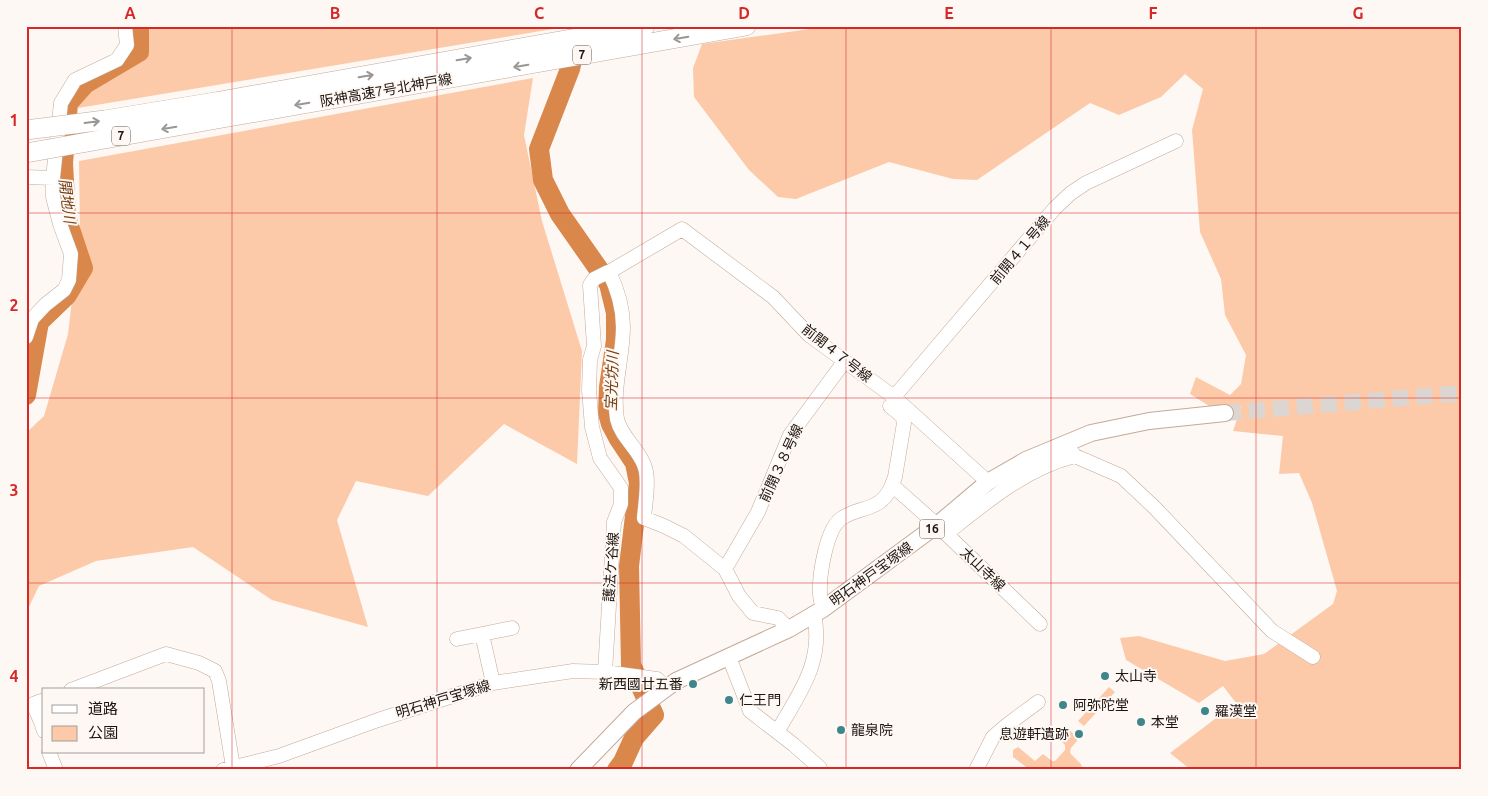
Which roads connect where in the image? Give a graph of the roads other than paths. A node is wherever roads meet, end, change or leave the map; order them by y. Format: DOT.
graph roads {
  1 [pos="125,26"];
  2 [pos="645,26"];
  3 [pos="746,26"];
  4 [pos="417,76"];
  5 [pos="216,111"];
  6 [pos="26,130"];
  7 [pos="1176,140"];
  8 [pos="26,153"];
  9 [pos="26,177"];
  10 [pos="52,178"];
  11 [pos="608,272"];
  12 [pos="26,337"];
  13 [pos="844,362"];
  14 [pos="889,394"];
  15 [pos="1225,413"];
  16 [pos="1065,442"];
  17 [pos="1075,456"];
  18 [pos="988,482"];
  19 [pos="892,486"];
  20 [pos="942,530"];
  21 [pos="725,569"];
  22 [pos="819,612"];
  23 [pos="1040,624"];
  24 [pos="512,628"];
  25 [pos="789,629"];
  26 [pos="482,634"];
  27 [pos="457,639"];
  28 [pos="729,657"];
  29 [pos="1313,657"];
  30 [pos="605,672"];
  31 [pos="493,683"];
  32 [pos="76,688"];
  33 [pos="661,691"];
  34 [pos="38,702"];
  35 [pos="1038,702"];
  36 [pos="42,722"];
  37 [pos="777,732"];
  38 [pos="50,754"];
  39 [pos="228,768"];
  40 [pos="820,769"];
  41 [pos="56,770"];
  42 [pos="578,770"];
  43 [pos="976,770"];
  1 -- 10 [label="street"];
  4 -- 2 [label="highway, 阪神高速7号北神戸線 / 7, one-way"];
  3 -- 4 [label="highway, 阪神高速7号北神戸線 / 7, one-way"];
  4 -- 5 [label="highway, 阪神高速7号北神戸線 / 7"];
  6 -- 5 [label="highway, 阪神高速7号北神戸線 / 7, one-way, bridge"];
  5 -- 8 [label="highway, 阪神高速7号北神戸線 / 7, one-way, bridge"];
  7 -- 14 [label="street, 前開４１号線"];
  9 -- 10 [label="street"];
  10 -- 12 [label="street"];
  11 -- 30 [label="street, 護法ケ谷線"];
  13 -- 14 [label="street, 前開４７号線"];
  13 -- 21 [label="street, 前開３８号線"];
  13 -- 21 [label="street, 前開４７号線"];
  14 -- 18 [label="street, 前開４７号線"];
  14 -- 19 [label="street"];
  15 -- 16 [label="main road, 明石神戸宝塚線 / 16"];
  16 -- 17 [label="street"];
  16 -- 18 [label="main road, 明石神戸宝塚線 / 16"];
  17 -- 20 [label="street"];
  17 -- 29 [label="street"];
  18 -- 20 [label="main road, 明石神戸宝塚線 / 16"];
  19 -- 20 [label="street, 太山寺線"];
  19 -- 22 [label="street"];
  20 -- 22 [label="main road, 明石神戸宝塚線 / 16"];
  20 -- 23 [label="street, 太山寺線"];
  21 -- 25 [label="street"];
  22 -- 25 [label="main road, 明石神戸宝塚線 / 16"];
  22 -- 37 [label="street"];
  24 -- 26 [label="street"];
  25 -- 28 [label="main road, 明石神戸宝塚線 / 16"];
  26 -- 27 [label="street"];
  26 -- 31 [label="street"];
  28 -- 33 [label="main road, 明石神戸宝塚線 / 16"];
  28 -- 37 [label="street"];
  30 -- 31 [label="street, 明石神戸宝塚線"];
  30 -- 33 [label="street, 明石神戸宝塚線"];
  31 -- 39 [label="street, 明石神戸宝塚線"];
  32 -- 39 [label="street"];
  33 -- 42 [label="main road, 明石神戸宝塚線 / 16"];
  34 -- 36 [label="street"];
  35 -- 43 [label="street"];
  37 -- 40 [label="street"];
  38 -- 41 [label="street"];
}
